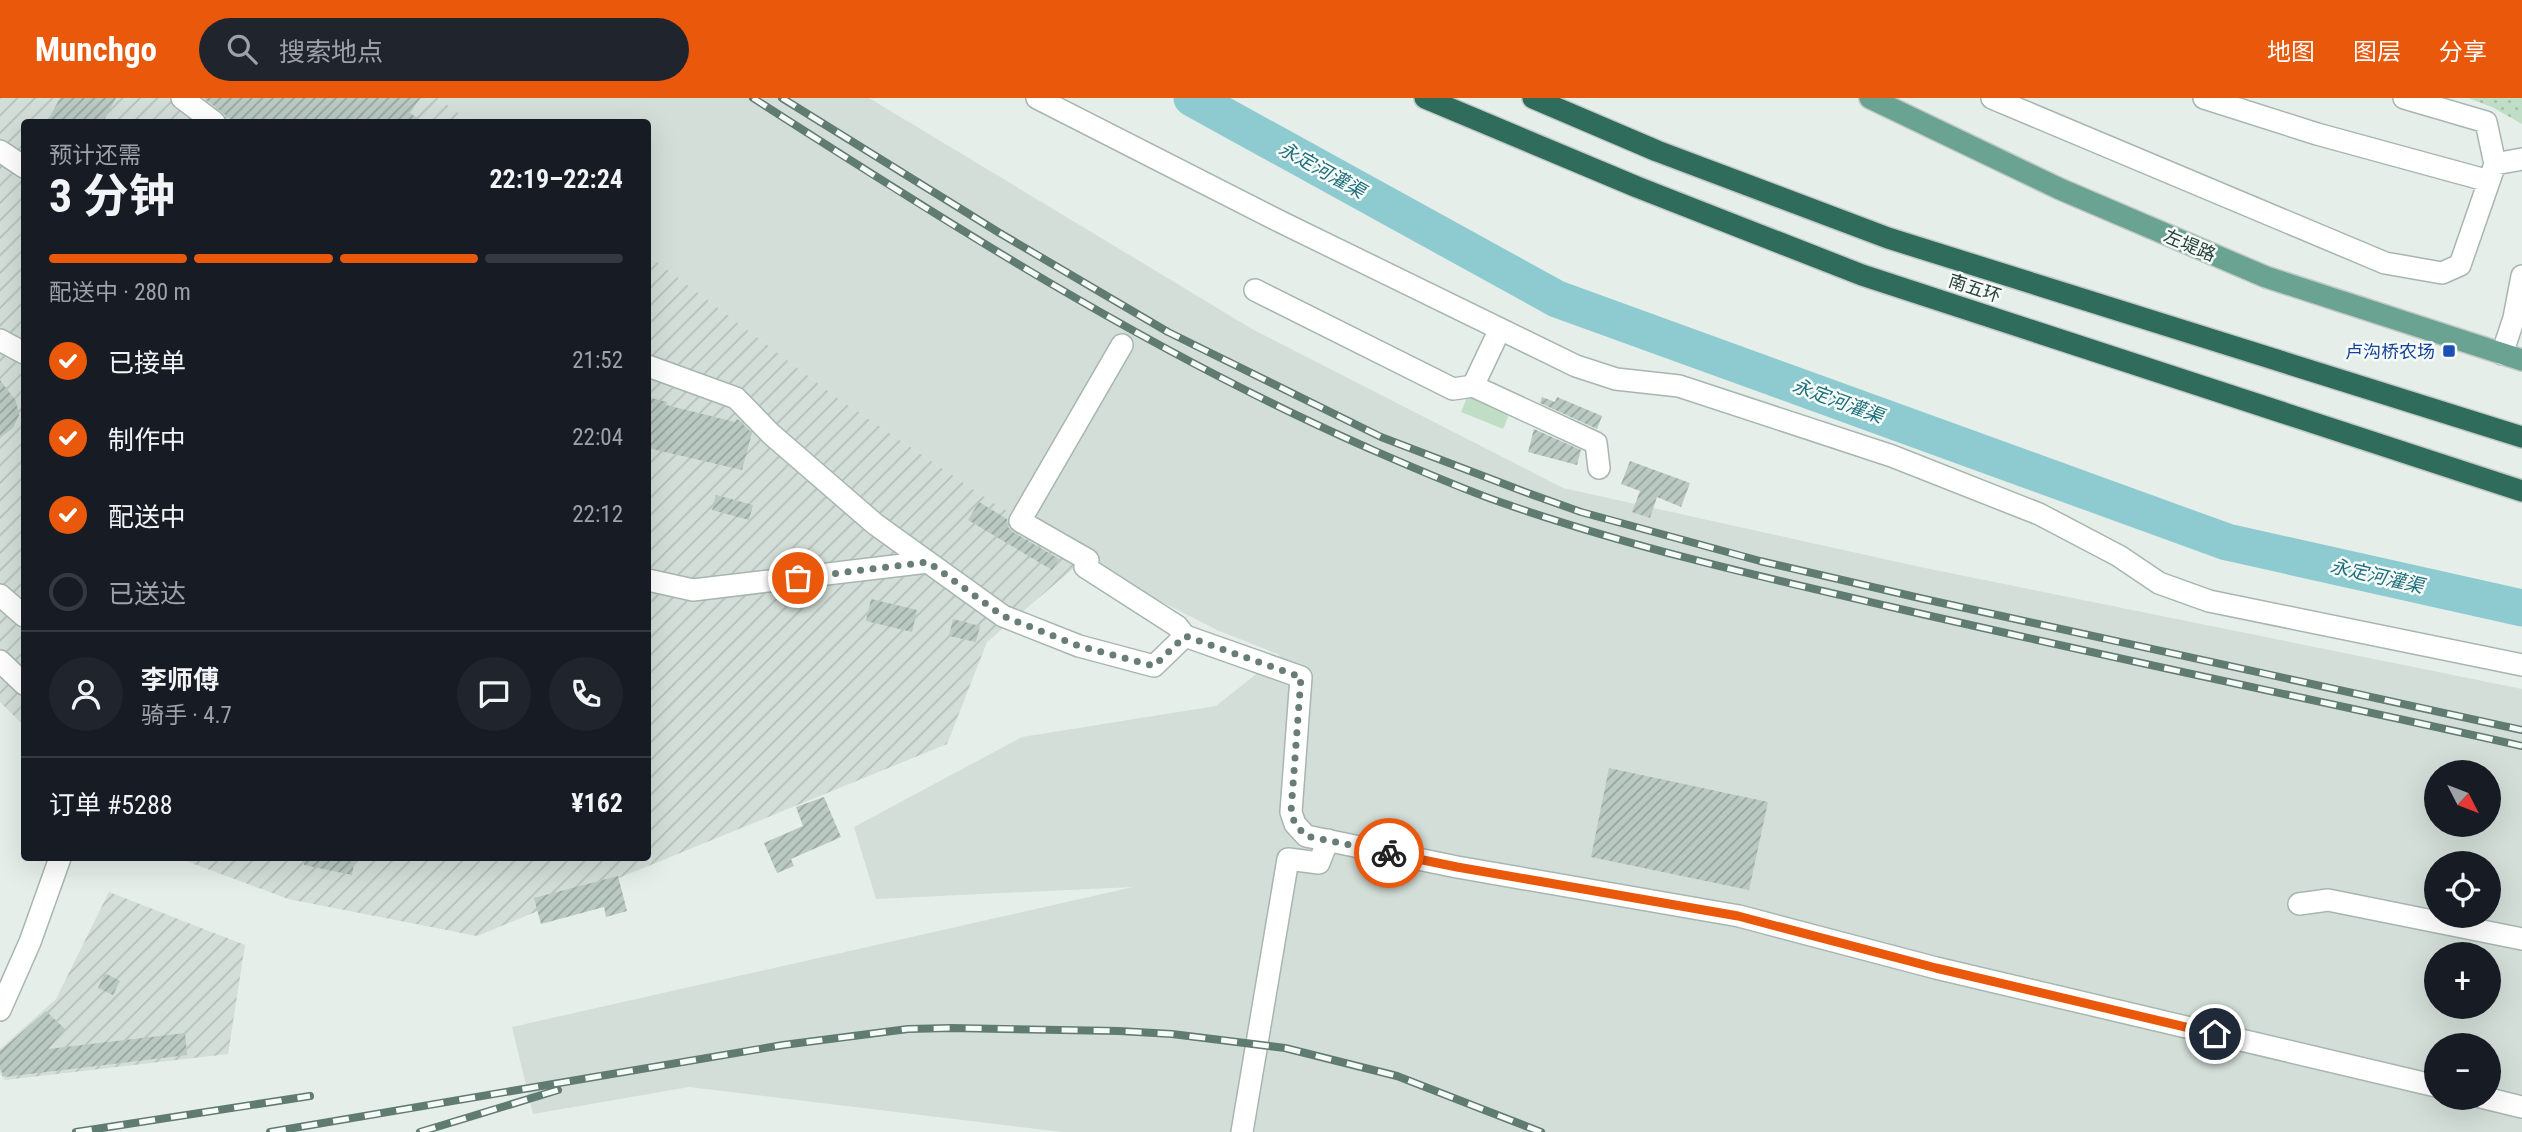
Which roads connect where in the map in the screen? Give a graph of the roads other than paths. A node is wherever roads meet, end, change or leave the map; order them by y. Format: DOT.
graph roads {
  1 [pos="182,98"];
  2 [pos="1037,98"];
  3 [pos="1425,98"];
  4 [pos="1533,98"];
  5 [pos="1870,98"];
  6 [pos="1992,98"];
  7 [pos="2204,98"];
  8 [pos="2404,98"];
  9 [pos="210,119"];
  10 [pos="0,151"];
  11 [pos="2522,159"];
  12 [pos="21,165"];
  13 [pos="2492,173"];
  14 [pos="2522,276"];
  15 [pos="1255,289"];
  16 [pos="1500,329"];
  17 [pos="0,340"];
  18 [pos="1122,345"];
  19 [pos="21,349"];
  20 [pos="2512,357"];
  21 [pos="651,367"];
  22 [pos="1473,386"];
  23 [pos="2522,437"];
  24 [pos="1599,468"];
  25 [pos="2522,491"];
  26 [pos="928,562"];
  27 [pos="651,581"];
  28 [pos="0,595"];
  29 [pos="21,613"];
  30 [pos="1185,636"];
  31 [pos="0,661"];
  32 [pos="2522,665"];
  33 [pos="21,681"];
  34 [pos="1328,840"];
  35 [pos="59,861"];
  36 [pos="2298,904"];
  37 [pos="2522,939"];
  38 [pos="0,1010"];
  39 [pos="2424,1083"];
  40 [pos="2501,1102"];
  41 [pos="2522,1107"];
  42 [pos="1242,1132"];
  1 -- 9 [label="street"];
  2 -- 16 [label="street"];
  3 -- 25 [label="highway, 南五环"];
  4 -- 23 [label="highway, 南五环"];
  5 -- 20 [label="main road, 左堤路"];
  6 -- 13 [label="street"];
  7 -- 13 [label="street"];
  8 -- 13 [label="street"];
  10 -- 12 [label="street"];
  11 -- 13 [label="street"];
  14 -- 20 [label="street"];
  15 -- 22 [label="street"];
  16 -- 22 [label="street"];
  16 -- 32 [label="street"];
  17 -- 19 [label="street"];
  18 -- 30 [label="street"];
  21 -- 26 [label="street"];
  22 -- 24 [label="street"];
  26 -- 27 [label="street"];
  26 -- 30 [label="street"];
  28 -- 29 [label="street"];
  30 -- 34 [label="street"];
  31 -- 33 [label="street"];
  34 -- 39 [label="street"];
  34 -- 42 [label="street"];
  35 -- 38 [label="street"];
  36 -- 37 [label="street"];
  40 -- 41 [label="street"];
}
